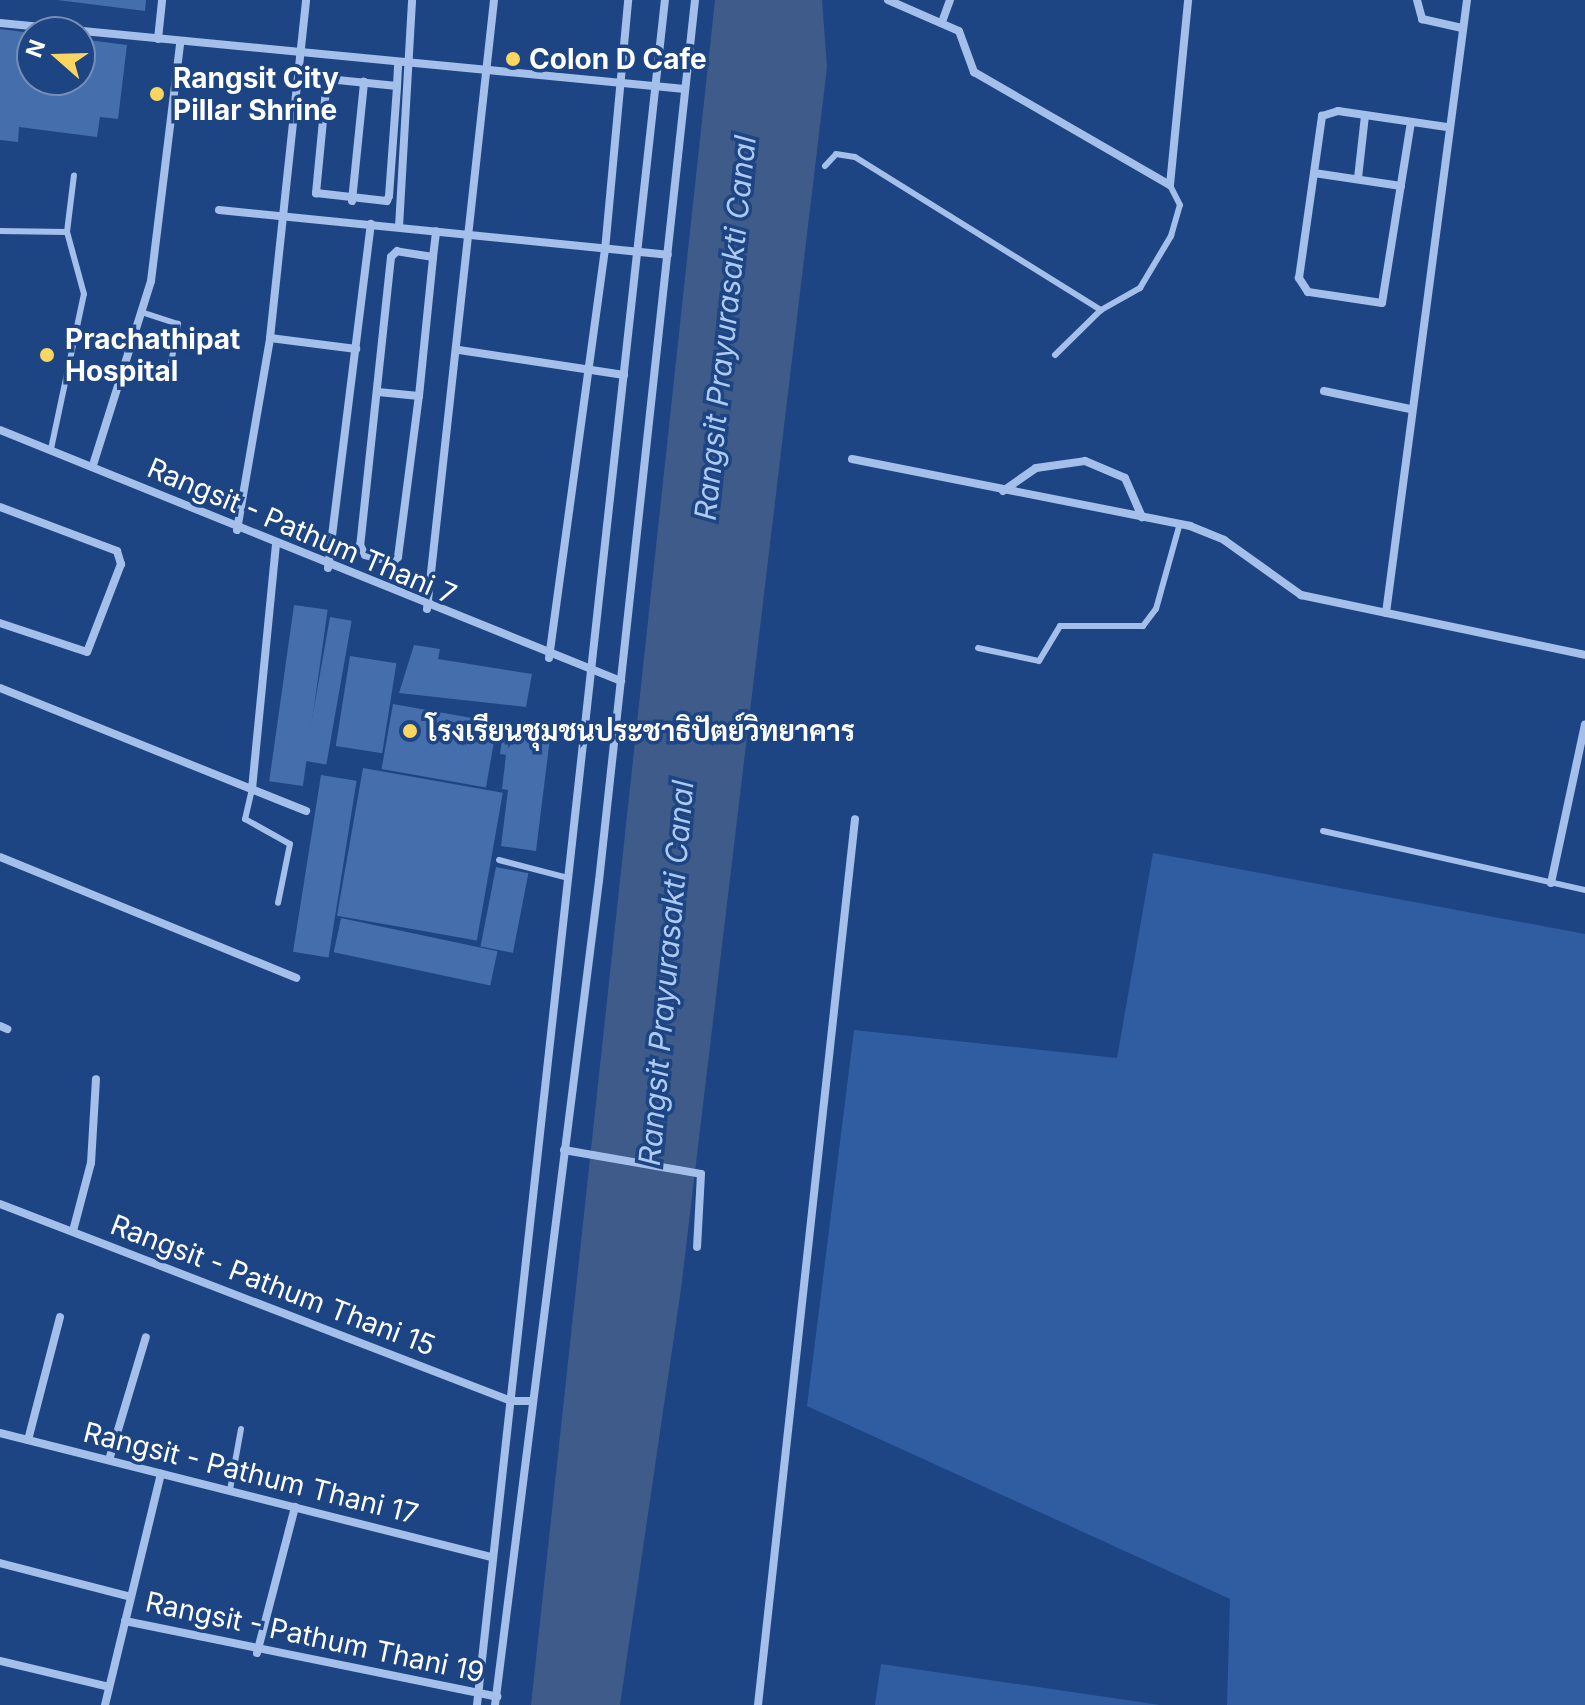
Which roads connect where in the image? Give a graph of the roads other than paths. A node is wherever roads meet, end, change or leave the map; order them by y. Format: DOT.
graph roads {
  1 [pos="162,0"];
  2 [pos="306,0"];
  3 [pos="412,0"];
  4 [pos="494,0"];
  5 [pos="628,0"];
  6 [pos="665,0"];
  7 [pos="695,0"];
  8 [pos="888,0"];
  9 [pos="950,0"];
  10 [pos="1188,0"];
  11 [pos="1417,0"];
  12 [pos="1467,0"];
  13 [pos="942,22"];
  14 [pos="0,23"];
  15 [pos="1462,28"];
  16 [pos="158,39"];
  17 [pos="180,44"];
  18 [pos="300,56"];
  19 [pos="402,65"];
  20 [pos="488,72"];
  21 [pos="364,82"];
  22 [pos="618,84"];
  23 [pos="397,86"];
  24 [pos="656,87"];
  25 [pos="685,89"];
  26 [pos="1365,116"];
  27 [pos="1411,122"];
  28 [pos="1447,127"];
  29 [pos="825,166"];
  30 [pos="1314,173"];
  31 [pos="74,175"];
  32 [pos="1358,178"];
  33 [pos="1170,185"];
  34 [pos="1401,186"];
  35 [pos="352,201"];
  36 [pos="219,210"];
  37 [pos="284,214"];
  38 [pos="371,224"];
  39 [pos="399,227"];
  40 [pos="0,231"];
  41 [pos="436,231"];
  42 [pos="67,232"];
  43 [pos="469,235"];
  44 [pos="605,250"];
  45 [pos="638,254"];
  46 [pos="668,255"];
  47 [pos="433,257"];
  48 [pos="1101,310"];
  49 [pos="142,312"];
  50 [pos="270,338"];
  51 [pos="356,349"];
  52 [pos="459,350"];
  53 [pos="1055,355"];
  54 [pos="125,367"];
  55 [pos="589,372"];
  56 [pos="624,375"];
  57 [pos="1324,391"];
  58 [pos="378,392"];
  59 [pos="419,396"];
  60 [pos="1410,409"];
  61 [pos="0,430"];
  62 [pos="51,449"];
  63 [pos="852,459"];
  64 [pos="93,465"];
  65 [pos="1003,491"];
  66 [pos="0,507"];
  67 [pos="1142,517"];
  68 [pos="1180,523"];
  69 [pos="237,530"];
  70 [pos="276,545"];
  71 [pos="328,568"];
  72 [pos="427,609"];
  73 [pos="1386,613"];
  74 [pos="0,623"];
  75 [pos="978,648"];
  76 [pos="1585,655"];
  77 [pos="549,658"];
  78 [pos="587,671"];
  79 [pos="621,681"];
  80 [pos="0,688"];
  81 [pos="1585,725"];
  82 [pos="1574,777"];
  83 [pos="1585,779"];
  84 [pos="252,789"];
  85 [pos="306,811"];
  86 [pos="855,819"];
  87 [pos="1323,831"];
  88 [pos="0,857"];
  89 [pos="499,860"];
  90 [pos="568,878"];
  91 [pos="1551,883"];
  92 [pos="1585,890"];
  93 [pos="278,903"];
  94 [pos="296,978"];
  95 [pos="96,1079"];
  96 [pos="564,1150"];
  97 [pos="0,1204"];
  98 [pos="73,1231"];
  99 [pos="697,1247"];
  100 [pos="60,1317"];
  101 [pos="146,1337"];
  102 [pos="511,1401"];
  103 [pos="531,1401"];
  104 [pos="241,1429"];
  105 [pos="0,1433"];
  106 [pos="28,1440"];
  107 [pos="109,1460"];
  108 [pos="161,1474"];
  109 [pos="230,1490"];
  110 [pos="295,1507"];
  111 [pos="491,1557"];
  112 [pos="0,1563"];
  113 [pos="131,1597"];
  114 [pos="125,1621"];
  115 [pos="257,1653"];
  116 [pos="0,1661"];
  117 [pos="109,1687"];
  118 [pos="476,1694"];
  119 [pos="496,1701"];
  120 [pos="105,1705"];
  121 [pos="477,1705"];
  122 [pos="758,1705"];
  1 -- 16 [label="street"];
  2 -- 18 [label="street"];
  3 -- 19 [label="street"];
  4 -- 20 [label="street"];
  5 -- 22 [label="street"];
  6 -- 24 [label="street"];
  7 -- 25 [label="street"];
  8 -- 13 [label="street"];
  9 -- 13 [label="street"];
  10 -- 33 [label="street"];
  11 -- 15 [label="street"];
  12 -- 15 [label="street"];
  13 -- 33 [label="street"];
  14 -- 16 [label="street"];
  15 -- 28 [label="street"];
  16 -- 17 [label="street"];
  17 -- 18 [label="street"];
  17 -- 49 [label="street"];
  18 -- 19 [label="street"];
  18 -- 37 [label="street"];
  19 -- 20 [label="street"];
  19 -- 23 [label="street"];
  19 -- 39 [label="street"];
  20 -- 22 [label="street"];
  20 -- 43 [label="street"];
  21 -- 23 [label="street"];
  21 -- 35 [label="street"];
  21 -- 35 [label="street"];
  22 -- 24 [label="street"];
  22 -- 44 [label="street"];
  23 -- 35 [label="street"];
  24 -- 25 [label="street"];
  24 -- 45 [label="street"];
  25 -- 46 [label="street"];
  26 -- 27 [label="street"];
  26 -- 30 [label="street"];
  26 -- 32 [label="street"];
  27 -- 28 [label="street"];
  27 -- 34 [label="street"];
  28 -- 60 [label="street"];
  29 -- 48 [label="lane"];
  30 -- 32 [label="street"];
  30 -- 34 [label="street"];
  31 -- 42 [label="lane"];
  32 -- 34 [label="street"];
  33 -- 48 [label="lane"];
  36 -- 37 [label="street"];
  37 -- 38 [label="street"];
  37 -- 50 [label="street"];
  38 -- 39 [label="street"];
  38 -- 51 [label="street"];
  39 -- 41 [label="street"];
  40 -- 42 [label="lane"];
  41 -- 43 [label="street"];
  41 -- 47 [label="street"];
  42 -- 62 [label="lane"];
  43 -- 44 [label="street"];
  43 -- 52 [label="street"];
  44 -- 45 [label="street"];
  44 -- 55 [label="street"];
  45 -- 46 [label="street"];
  45 -- 56 [label="street"];
  46 -- 79 [label="street"];
  47 -- 58 [label="street"];
  47 -- 59 [label="street"];
  48 -- 53 [label="lane"];
  49 -- 54 [label="street"];
  49 -- 54 [label="lane"];
  50 -- 51 [label="street"];
  50 -- 69 [label="street"];
  51 -- 71 [label="street"];
  52 -- 55 [label="street"];
  52 -- 72 [label="street"];
  54 -- 64 [label="street"];
  55 -- 56 [label="street"];
  55 -- 77 [label="street"];
  56 -- 78 [label="street"];
  57 -- 60 [label="street"];
  58 -- 59 [label="street"];
  58 -- 59 [label="street"];
  60 -- 73 [label="street"];
  61 -- 62 [label="street, Rangsit - Pathum Thani 7"];
  62 -- 64 [label="street, Rangsit - Pathum Thani 7"];
  63 -- 65 [label="street"];
  64 -- 69 [label="street, Rangsit - Pathum Thani 7"];
  65 -- 67 [label="street"];
  65 -- 67 [label="street"];
  66 -- 74 [label="street"];
  67 -- 68 [label="street"];
  68 -- 73 [label="street"];
  68 -- 75 [label="lane"];
  69 -- 70 [label="street, Rangsit - Pathum Thani 7"];
  70 -- 71 [label="street, Rangsit - Pathum Thani 7"];
  70 -- 84 [label="street"];
  71 -- 72 [label="street, Rangsit - Pathum Thani 7"];
  72 -- 77 [label="street, Rangsit - Pathum Thani 7"];
  73 -- 76 [label="street"];
  77 -- 78 [label="street, Rangsit - Pathum Thani 7"];
  78 -- 79 [label="street, Rangsit - Pathum Thani 7"];
  78 -- 90 [label="street"];
  79 -- 96 [label="street"];
  80 -- 84 [label="street"];
  81 -- 82 [label="street"];
  82 -- 83 [label="street"];
  82 -- 91 [label="street"];
  84 -- 85 [label="street"];
  84 -- 93 [label="lane"];
  86 -- 122 [label="street"];
  87 -- 91 [label="lane"];
  88 -- 94 [label="street"];
  89 -- 90 [label="lane"];
  90 -- 102 [label="street"];
  91 -- 92 [label="lane"];
  95 -- 98 [label="street"];
  96 -- 99 [label="street"];
  96 -- 103 [label="street"];
  97 -- 98 [label="street, Rangsit - Pathum Thani 15"];
  98 -- 102 [label="street, Rangsit - Pathum Thani 15"];
  100 -- 106 [label="street"];
  101 -- 107 [label="street"];
  102 -- 103 [label="street, Rangsit - Pathum Thani 15"];
  102 -- 111 [label="street"];
  103 -- 119 [label="street"];
  104 -- 109 [label="lane"];
  105 -- 106 [label="street, Rangsit - Pathum Thani 17"];
  106 -- 107 [label="street, Rangsit - Pathum Thani 17"];
  107 -- 108 [label="street, Rangsit - Pathum Thani 17"];
  108 -- 109 [label="street, Rangsit - Pathum Thani 17"];
  108 -- 113 [label="street"];
  109 -- 110 [label="street, Rangsit - Pathum Thani 17"];
  110 -- 111 [label="street, Rangsit - Pathum Thani 17"];
  110 -- 115 [label="street"];
  111 -- 118 [label="street"];
  112 -- 113 [label="street, Rangsit - Pathum Thani 19"];
  113 -- 114 [label="street"];
  114 -- 115 [label="street, Rangsit - Pathum Thani 19"];
  114 -- 117 [label="street"];
  115 -- 118 [label="street, Rangsit - Pathum Thani 19"];
  116 -- 117 [label="street"];
  117 -- 120 [label="street"];
  118 -- 119 [label="street, Rangsit - Pathum Thani 19"];
  118 -- 121 [label="street"];
}
